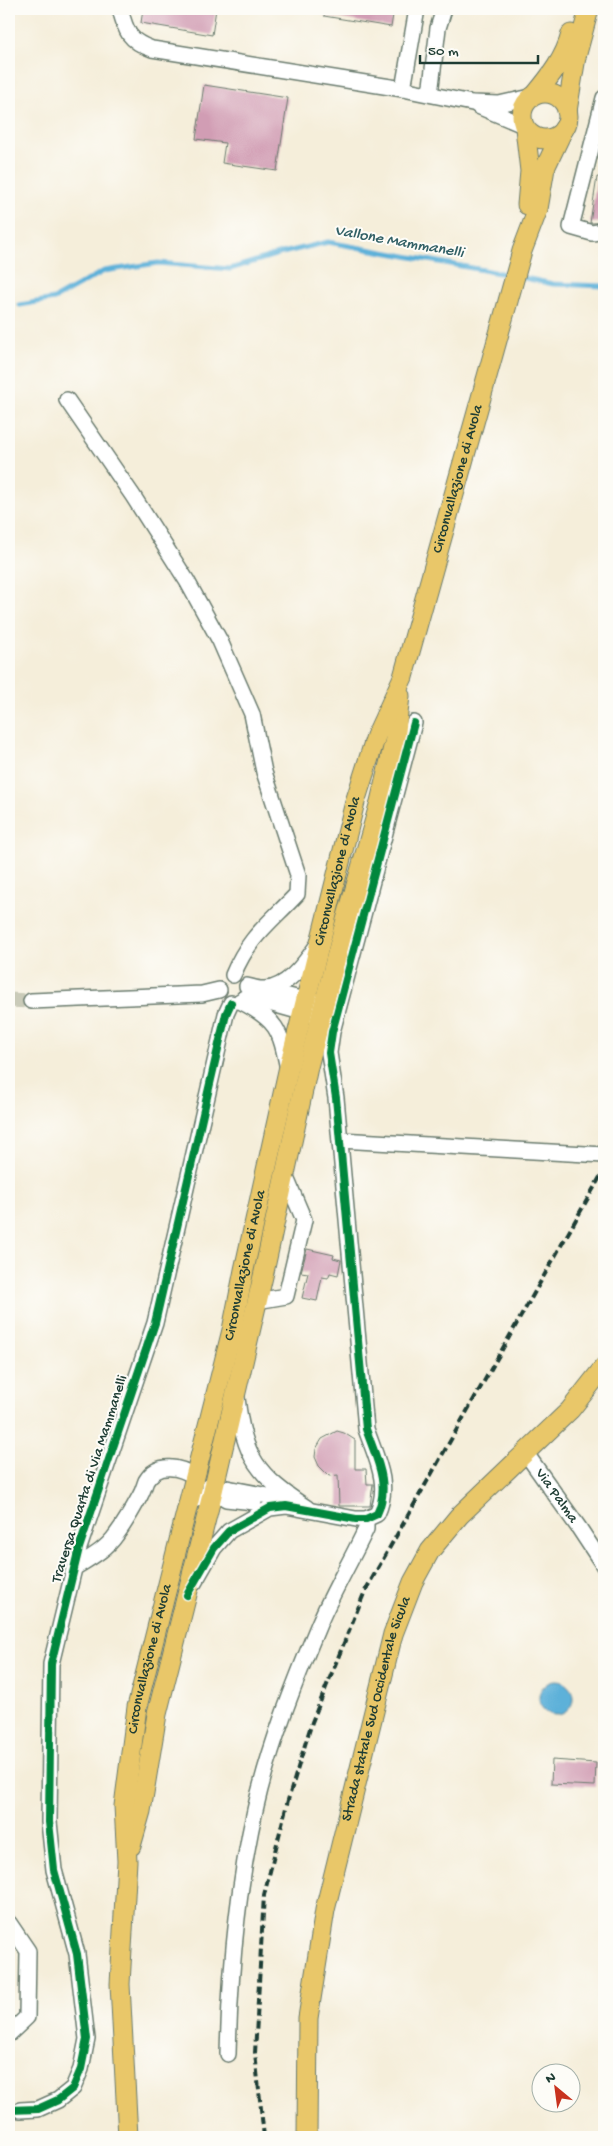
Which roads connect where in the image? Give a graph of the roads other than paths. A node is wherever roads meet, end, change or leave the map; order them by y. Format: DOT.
graph roads {
  1 [pos="120,9"];
  2 [pos="417,9"];
  3 [pos="444,9"];
  4 [pos="578,9"];
  5 [pos="589,9"];
  6 [pos="403,89"];
  7 [pos="430,94"];
  8 [pos="533,96"];
  9 [pos="604,98"];
  10 [pos="472,103"];
  11 [pos="565,120"];
  12 [pos="524,126"];
  13 [pos="604,232"];
  14 [pos="522,251"];
  15 [pos="67,400"];
  16 [pos="403,677"];
  17 [pos="414,723"];
  18 [pos="318,944"];
  19 [pos="233,975"];
  20 [pos="219,990"];
  21 [pos="264,990"];
  22 [pos="240,997"];
  23 [pos="31,1001"];
  24 [pos="313,1008"];
  25 [pos="288,1071"];
  26 [pos="340,1140"];
  27 [pos="604,1155"];
  28 [pos="284,1173"];
  29 [pos="257,1302"];
  30 [pos="604,1367"];
  31 [pos="236,1390"];
  32 [pos="524,1452"];
  33 [pos="197,1474"];
  34 [pos="213,1490"];
  35 [pos="190,1502"];
  36 [pos="298,1506"];
  37 [pos="366,1519"];
  38 [pos="604,1566"];
  39 [pos="74,1568"];
  40 [pos="187,1595"];
  41 [pos="127,1861"];
  42 [pos="9,1923"];
  43 [pos="9,2034"];
  44 [pos="228,2054"];
  45 [pos="20,2110"];
  46 [pos="307,2129"];
  47 [pos="128,2137"];
  1 -- 6 [label="street"];
  2 -- 6 [label="street"];
  3 -- 7 [label="street"];
  4 -- 8 [label="main road"];
  5 -- 11 [label="main road"];
  6 -- 7 [label="street"];
  7 -- 10 [label="street"];
  8 -- 10 [label="street"];
  8 -- 11 [label="main road"];
  8 -- 12 [label="main road"];
  9 -- 13 [label="street"];
  10 -- 12 [label="street"];
  11 -- 12 [label="main road"];
  11 -- 14 [label="main road"];
  12 -- 14 [label="main road"];
  14 -- 16 [label="main road, Circonvallazione di Avola"];
  15 -- 19 [label="street"];
  16 -- 18 [label="main road, Circonvallazione di Avola"];
  16 -- 24 [label="main road, Circonvallazione di Avola"];
  17 -- 26 [label="street"];
  18 -- 21 [label="street"];
  18 -- 24 [label="main road, Circonvallazione di Avola"];
  19 -- 20 [label="street"];
  19 -- 22 [label="street"];
  20 -- 22 [label="street"];
  20 -- 23 [label="street"];
  21 -- 22 [label="street"];
  21 -- 24 [label="street"];
  22 -- 24 [label="street"];
  22 -- 25 [label="street"];
  22 -- 39 [label="street, Traversa Quarta di Via Mammanelli"];
  24 -- 25 [label="main road, Circonvallazione di Avola"];
  24 -- 28 [label="main road, Circonvallazione di Avola"];
  25 -- 33 [label="main road, Circonvallazione di Avola"];
  26 -- 27 [label="street"];
  26 -- 37 [label="street"];
  28 -- 29 [label="main road, Circonvallazione di Avola"];
  28 -- 29 [label="street"];
  29 -- 31 [label="main road, Circonvallazione di Avola"];
  30 -- 32 [label="main road, Strada statale Sud Occidentale Sicula"];
  31 -- 34 [label="main road, Circonvallazione di Avola"];
  31 -- 36 [label="street"];
  32 -- 38 [label="street, Via Palma"];
  32 -- 46 [label="main road, Strada statale Sud Occidentale Sicula"];
  33 -- 34 [label="street"];
  33 -- 35 [label="main road, Circonvallazione di Avola"];
  33 -- 39 [label="street"];
  34 -- 35 [label="street"];
  34 -- 36 [label="street"];
  34 -- 40 [label="main road, Circonvallazione di Avola"];
  35 -- 41 [label="main road, Circonvallazione di Avola"];
  36 -- 37 [label="street"];
  36 -- 40 [label="street"];
  37 -- 44 [label="street"];
  39 -- 45 [label="street, Traversa Quarta di Via Mammanelli"];
  40 -- 41 [label="main road, Circonvallazione di Avola"];
  41 -- 47 [label="main road, Circonvallazione di Avola"];
  42 -- 43 [label="street"];
}
